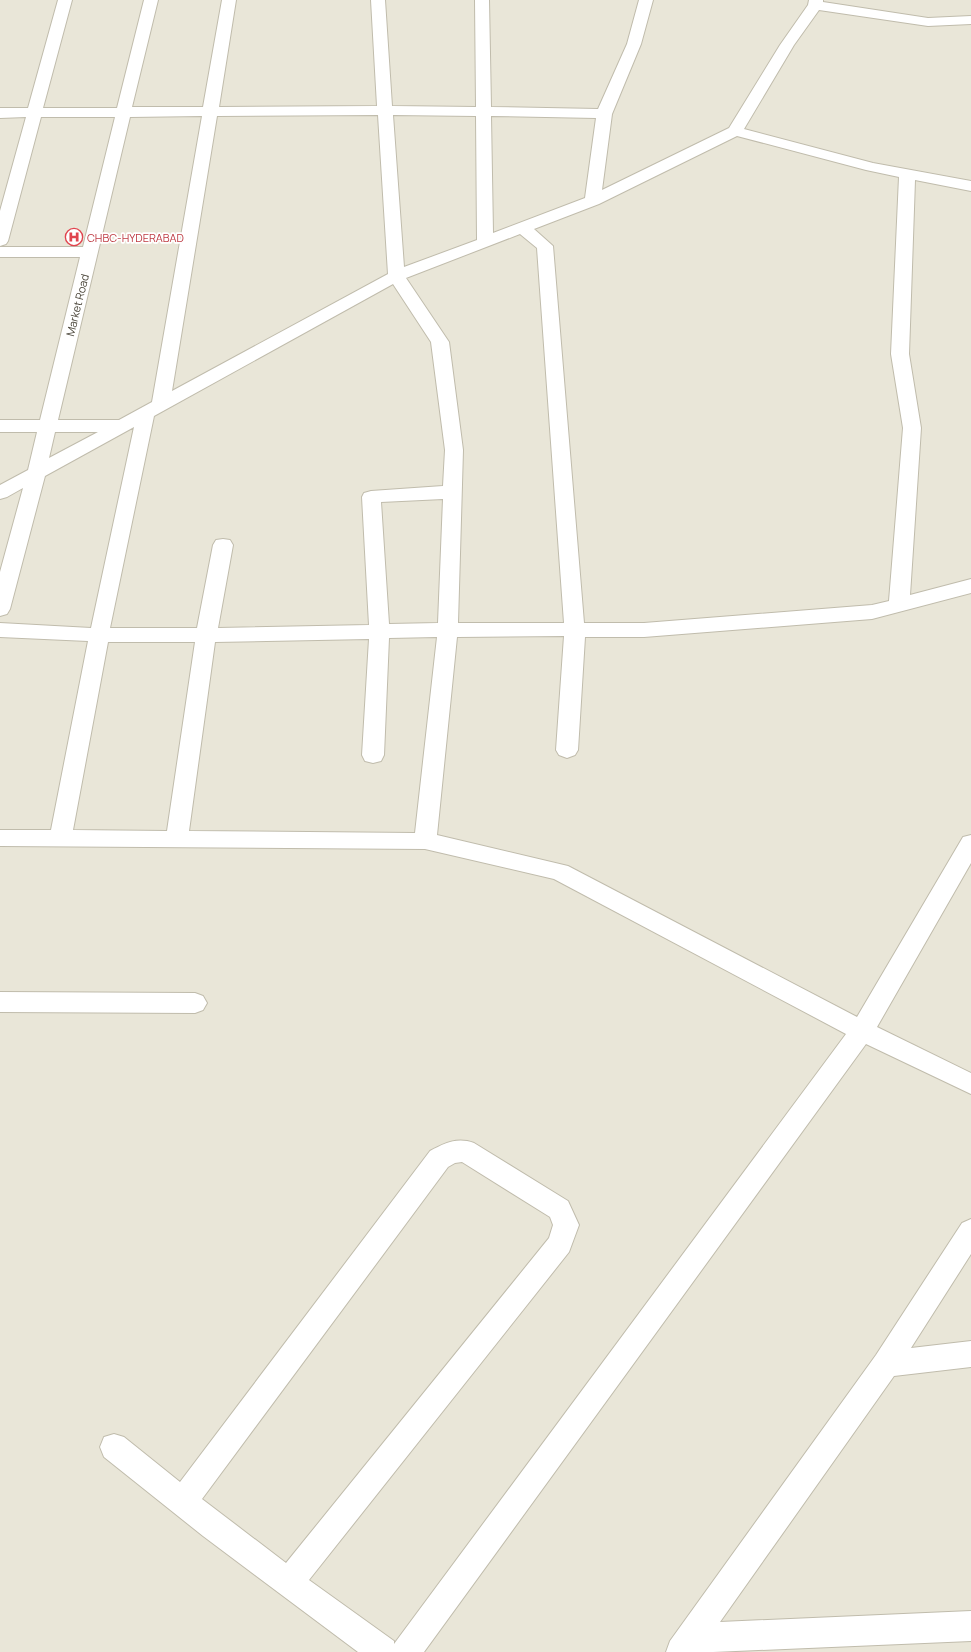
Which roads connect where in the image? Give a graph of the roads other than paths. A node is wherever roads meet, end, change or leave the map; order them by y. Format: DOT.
graph roads {
  1 [pos="65,0"];
  2 [pos="151,0"];
  3 [pos="229,0"];
  4 [pos="378,0"];
  5 [pos="482,0"];
  6 [pos="646,0"];
  7 [pos="815,3"];
  8 [pos="971,12"];
  9 [pos="905,18"];
  10 [pos="971,20"];
  11 [pos="384,110"];
  12 [pos="34,112"];
  13 [pos="124,112"];
  14 [pos="210,112"];
  15 [pos="484,112"];
  16 [pos="0,113"];
  17 [pos="604,114"];
  18 [pos="735,131"];
  19 [pos="907,174"];
  20 [pos="971,186"];
  21 [pos="592,201"];
  22 [pos="522,228"];
  23 [pos="0,241"];
  24 [pos="485,242"];
  25 [pos="0,252"];
  26 [pos="90,252"];
  27 [pos="396,276"];
  28 [pos="153,408"];
  29 [pos="0,426"];
  30 [pos="47,426"];
  31 [pos="121,426"];
  32 [pos="36,474"];
  33 [pos="452,492"];
  34 [pos="0,493"];
  35 [pos="223,545"];
  36 [pos="971,586"];
  37 [pos="899,605"];
  38 [pos="0,609"];
  39 [pos="0,630"];
  40 [pos="448,630"];
  41 [pos="575,630"];
  42 [pos="379,632"];
  43 [pos="99,636"];
  44 [pos="206,636"];
  45 [pos="567,750"];
  46 [pos="373,755"];
  47 [pos="0,838"];
  48 [pos="61,838"];
  49 [pos="177,839"];
  50 [pos="425,841"];
  51 [pos="971,843"];
  52 [pos="0,1002"];
  53 [pos="195,1003"];
  54 [pos="862,1031"];
  55 [pos="971,1084"];
  56 [pos="971,1231"];
  57 [pos="971,1354"];
  58 [pos="886,1364"];
  59 [pos="114,1447"];
  60 [pos="182,1502"];
  61 [pos="288,1584"];
  62 [pos="971,1626"];
  63 [pos="686,1645"];
  64 [pos="383,1652"];
  65 [pos="406,1652"];
  1 -- 12 [label="street"];
  2 -- 13 [label="street, Market Road"];
  3 -- 14 [label="street"];
  4 -- 11 [label="street"];
  5 -- 15 [label="street"];
  6 -- 17 [label="street"];
  7 -- 9 [label="street"];
  7 -- 18 [label="street"];
  8 -- 9 [label="street"];
  9 -- 10 [label="street"];
  11 -- 14 [label="street"];
  11 -- 15 [label="street"];
  11 -- 27 [label="street"];
  12 -- 13 [label="street"];
  12 -- 16 [label="street"];
  12 -- 23 [label="street"];
  13 -- 14 [label="street"];
  13 -- 26 [label="street, Market Road"];
  14 -- 28 [label="street"];
  15 -- 17 [label="street"];
  15 -- 24 [label="street"];
  17 -- 21 [label="street"];
  18 -- 19 [label="street"];
  18 -- 21 [label="street"];
  19 -- 20 [label="street"];
  19 -- 37 [label="street"];
  21 -- 22 [label="street"];
  22 -- 24 [label="street"];
  22 -- 41 [label="street"];
  24 -- 27 [label="street"];
  25 -- 26 [label="street"];
  26 -- 30 [label="street, Market Road"];
  27 -- 28 [label="street"];
  27 -- 33 [label="street"];
  28 -- 31 [label="street"];
  28 -- 43 [label="street"];
  29 -- 30 [label="street"];
  30 -- 31 [label="street"];
  30 -- 32 [label="street, Market Road"];
  31 -- 32 [label="street"];
  32 -- 34 [label="street"];
  32 -- 38 [label="street, Market Road"];
  33 -- 40 [label="street"];
  33 -- 42 [label="street"];
  35 -- 44 [label="street"];
  36 -- 37 [label="street"];
  37 -- 41 [label="street"];
  39 -- 43 [label="street"];
  40 -- 41 [label="street"];
  40 -- 42 [label="street"];
  40 -- 50 [label="street"];
  41 -- 45 [label="street"];
  42 -- 44 [label="street"];
  42 -- 46 [label="street"];
  43 -- 44 [label="street"];
  43 -- 48 [label="street"];
  44 -- 49 [label="street"];
  47 -- 48 [label="street"];
  48 -- 49 [label="street"];
  49 -- 50 [label="street"];
  50 -- 54 [label="street"];
  51 -- 54 [label="street"];
  52 -- 53 [label="street"];
  54 -- 55 [label="street"];
  54 -- 65 [label="street"];
  56 -- 58 [label="street"];
  57 -- 58 [label="street"];
  58 -- 63 [label="street"];
  59 -- 60 [label="street"];
  60 -- 61 [label="street"];
  60 -- 61 [label="street"];
  61 -- 64 [label="street"];
  62 -- 63 [label="street"];
}
